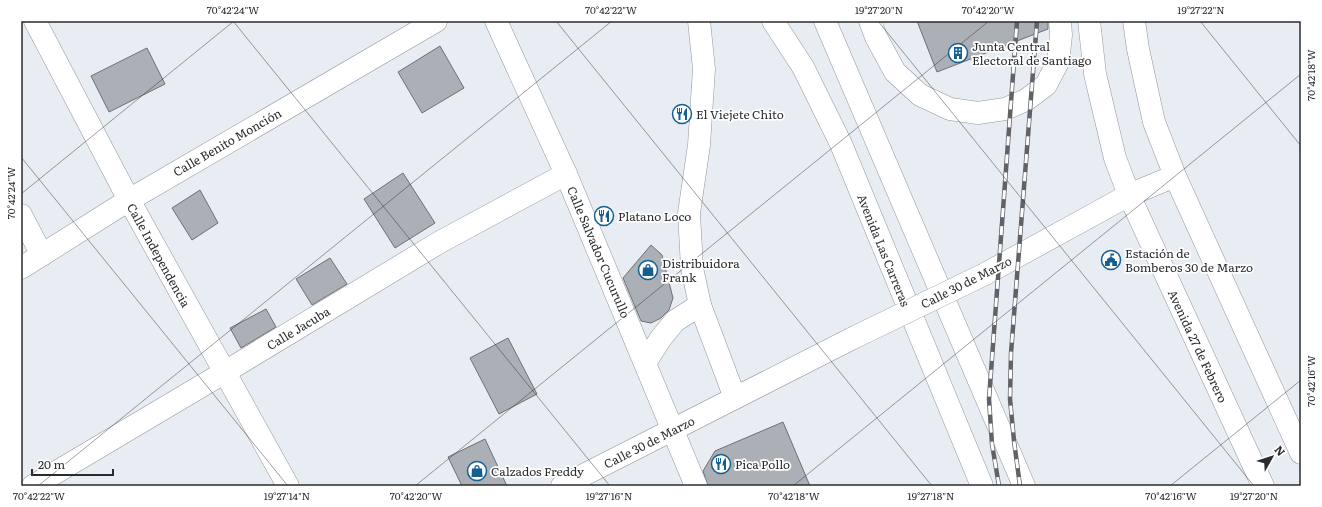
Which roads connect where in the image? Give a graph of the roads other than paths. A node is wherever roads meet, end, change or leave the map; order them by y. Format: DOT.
graph roads {
  1 [pos="35,21"];
  2 [pos="436,21"];
  3 [pos="496,21"];
  4 [pos="699,21"];
  5 [pos="773,21"];
  6 [pos="825,21"];
  7 [pos="870,21"];
  8 [pos="1060,21"];
  9 [pos="1089,21"];
  10 [pos="1134,21"];
  11 [pos="566,174"];
  12 [pos="1175,176"];
  13 [pos="1129,195"];
  14 [pos="129,200"];
  15 [pos="21,215"];
  16 [pos="42,255"];
  17 [pos="21,268"];
  18 [pos="700,305"];
  19 [pos="645,363"];
  20 [pos="225,372"];
  21 [pos="736,398"];
  22 [pos="672,430"];
  23 [pos="1301,453"];
  24 [pos="33,486"];
  25 [pos="288,486"];
  26 [pos="562,486"];
  27 [pos="696,486"];
  28 [pos="982,486"];
  29 [pos="1024,486"];
  30 [pos="1263,486"];
  1 -- 14 [label="main road, Calle Independencia"];
  2 -- 14 [label="main road, Calle Benito Monción"];
  3 -- 11 [label="main road, Calle Salvador Cucurullo"];
  4 -- 18 [label="main road"];
  5 -- 28 [label="main road, Avenida Las Carreras"];
  6 -- 29 [label="main road"];
  7 -- 8 [label="main road"];
  9 -- 13 [label="main road, Avenida 27 de Febrero"];
  10 -- 12 [label="main road"];
  11 -- 19 [label="main road, Calle Salvador Cucurullo"];
  11 -- 20 [label="main road, Calle Jacuba"];
  12 -- 13 [label="main road, Calle 30 de Marzo"];
  12 -- 23 [label="main road"];
  13 -- 21 [label="main road, Calle 30 de Marzo, bridge"];
  13 -- 30 [label="main road, Avenida 27 de Febrero"];
  14 -- 16 [label="main road, Calle Benito Monción"];
  14 -- 20 [label="main road, Calle Independencia"];
  15 -- 16 [label="main road"];
  16 -- 17 [label="main road, Calle Benito Monción"];
  18 -- 19 [label="main road"];
  18 -- 21 [label="main road"];
  19 -- 22 [label="main road, Calle Salvador Cucurullo"];
  20 -- 24 [label="main road, Calle Jacuba"];
  20 -- 25 [label="main road, Calle Independencia"];
  21 -- 22 [label="main road, Calle 30 de Marzo"];
  22 -- 26 [label="main road, Calle 30 de Marzo"];
  22 -- 27 [label="main road, Calle Salvador Cucurullo"];
}
